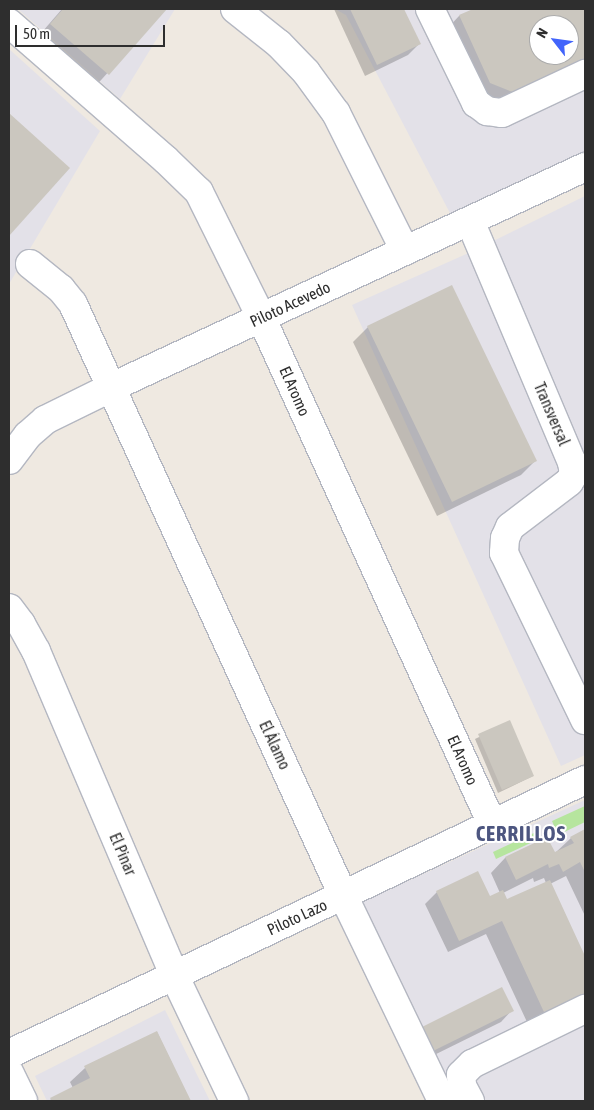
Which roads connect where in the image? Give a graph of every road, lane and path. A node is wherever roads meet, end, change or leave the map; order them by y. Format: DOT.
graph roads {
  1 [pos="235,9"];
  2 [pos="437,11"];
  3 [pos="9,23"];
  4 [pos="585,74"];
  5 [pos="585,167"];
  6 [pos="470,221"];
  7 [pos="405,251"];
  8 [pos="30,264"];
  9 [pos="261,317"];
  10 [pos="112,387"];
  11 [pos="9,460"];
  12 [pos="9,608"];
  13 [pos="585,720"];
  14 [pos="585,780"];
  15 [pos="492,824"];
  16 [pos="344,895"];
  17 [pos="174,975"];
  18 [pos="585,1009"];
  19 [pos="9,1054"];
  20 [pos="9,1072"];
  21 [pos="23,1101"];
  22 [pos="234,1101"];
  23 [pos="442,1101"];
  24 [pos="470,1101"];
  1 -- 7 [label="street"];
  2 -- 4 [label="street"];
  3 -- 9 [label="street, El Aromo"];
  5 -- 6 [label="street, Piloto Acevedo"];
  6 -- 7 [label="street, Piloto Acevedo"];
  6 -- 13 [label="street, Transversal"];
  7 -- 9 [label="street, Piloto Acevedo"];
  8 -- 10 [label="street, El Álamo"];
  9 -- 10 [label="street, Piloto Acevedo"];
  9 -- 15 [label="street, El Aromo"];
  10 -- 11 [label="street, Piloto Acevedo"];
  10 -- 16 [label="street, El Álamo"];
  12 -- 17 [label="street, El Pinar"];
  14 -- 15 [label="street, Piloto Lazo"];
  15 -- 16 [label="street, Piloto Lazo"];
  16 -- 17 [label="street, Piloto Lazo"];
  16 -- 23 [label="street, El Álamo"];
  17 -- 19 [label="street, Piloto Lazo"];
  17 -- 22 [label="street, El Pinar"];
  18 -- 24 [label="street"];
  20 -- 21 [label="street"];
}
